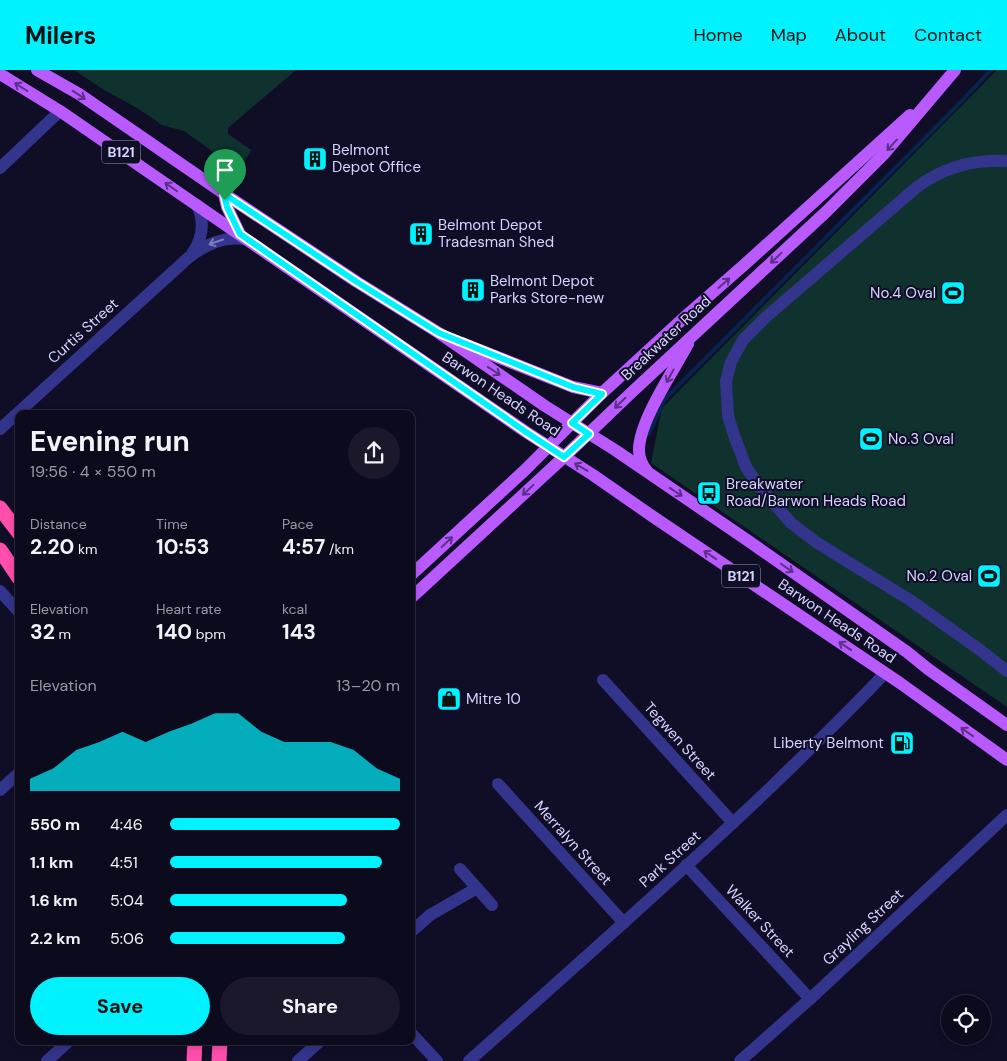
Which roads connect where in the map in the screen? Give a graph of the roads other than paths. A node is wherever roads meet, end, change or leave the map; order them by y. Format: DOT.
graph roads {
  1 [pos="37,70"];
  2 [pos="954,70"];
  3 [pos="0,74"];
  4 [pos="934,94"];
  5 [pos="60,110"];
  6 [pos="1007,161"];
  7 [pos="0,168"];
  8 [pos="224,194"];
  9 [pos="197,205"];
  10 [pos="244,237"];
  11 [pos="188,258"];
  12 [pos="439,333"];
  13 [pos="694,333"];
  14 [pos="602,394"];
  15 [pos="21,410"];
  16 [pos="15,415"];
  17 [pos="572,423"];
  18 [pos="0,429"];
  19 [pos="589,434"];
  20 [pos="548,447"];
  21 [pos="564,457"];
  22 [pos="650,473"];
  23 [pos="0,508"];
  24 [pos="15,528"];
  25 [pos="0,550"];
  26 [pos="415,571"];
  27 [pos="15,572"];
  28 [pos="0,591"];
  29 [pos="415,594"];
  30 [pos="15,608"];
  31 [pos="1007,671"];
  32 [pos="885,673"];
  33 [pos="603,680"];
  34 [pos="1007,725"];
  35 [pos="1007,760"];
  36 [pos="15,777"];
  37 [pos="498,784"];
  38 [pos="0,790"];
  39 [pos="1007,815"];
  40 [pos="733,823"];
  41 [pos="686,866"];
  42 [pos="460,868"];
  43 [pos="477,888"];
  44 [pos="492,905"];
  45 [pos="624,923"];
  46 [pos="415,928"];
  47 [pos="810,998"];
  48 [pos="415,1037"];
  49 [pos="65,1045"];
  50 [pos="196,1045"];
  51 [pos="220,1045"];
  52 [pos="316,1045"];
  53 [pos="48,1061"];
  54 [pos="194,1061"];
  55 [pos="219,1061"];
  56 [pos="298,1061"];
  57 [pos="437,1061"];
  58 [pos="469,1061"];
  59 [pos="740,1061"];
  1 -- 8 [label="main road, Barwon Heads Road / B121, one-way"];
  2 -- 4 [label="main road, Breakwater Road"];
  5 -- 3 [label="main road, Barwon Heads Road / B121, one-way"];
  4 -- 13 [label="main road, Breakwater Road, one-way"];
  14 -- 4 [label="main road, Breakwater Road, one-way"];
  5 -- 7 [label="street"];
  9 -- 5 [label="main road, Barwon Heads Road / B121, one-way"];
  6 -- 31 [label="street"];
  8 -- 10 [label="main road"];
  8 -- 12 [label="main road, Barwon Heads Road / B121"];
  9 -- 10 [label="main road, Barwon Heads Road / B121"];
  9 -- 11 [label="street, Curtis Street"];
  10 -- 11 [label="street, Curtis Street, one-way"];
  10 -- 20 [label="main road, Barwon Heads Road / B121"];
  11 -- 15 [label="street, Curtis Street"];
  12 -- 14 [label="main road, B121"];
  12 -- 17 [label="main road, Barwon Heads Road / B121, one-way"];
  13 -- 19 [label="main road, Breakwater Road, one-way"];
  13 -- 22 [label="main road, one-way"];
  14 -- 17 [label="main road, Breakwater Road"];
  16 -- 18 [label="street, Curtis Street"];
  17 -- 19 [label="main road, Barwon Heads Road / B121"];
  17 -- 20 [label="main road, Breakwater Road"];
  19 -- 21 [label="main road, Breakwater Road"];
  19 -- 22 [label="main road, Barwon Heads Road / B121"];
  20 -- 21 [label="main road, Barwon Heads Road / B121"];
  26 -- 20 [label="main road, Breakwater Road, one-way"];
  21 -- 29 [label="main road, Breakwater Road, one-way"];
  32 -- 21 [label="main road, Barwon Heads Road / B121, one-way"];
  22 -- 34 [label="main road, Barwon Heads Road / B121, one-way"];
  23 -- 24 [label="highway"];
  25 -- 27 [label="highway"];
  28 -- 30 [label="street"];
  35 -- 32 [label="main road, Barwon Heads Road / B121, one-way"];
  32 -- 40 [label="street, Park Street"];
  33 -- 40 [label="street, Tegwen Street"];
  36 -- 38 [label="street"];
  37 -- 45 [label="street, Merralyn Street"];
  39 -- 47 [label="street, Grayling Street"];
  40 -- 41 [label="street, Park Street"];
  41 -- 45 [label="street, Park Street"];
  41 -- 47 [label="street, Walker Street"];
  42 -- 43 [label="street"];
  43 -- 44 [label="street"];
  43 -- 46 [label="street"];
  45 -- 58 [label="street, Park Street"];
  47 -- 59 [label="street, Grayling Street"];
  48 -- 57 [label="street"];
  49 -- 53 [label="street"];
  50 -- 54 [label="highway"];
  51 -- 55 [label="highway"];
  52 -- 56 [label="street"];
}
